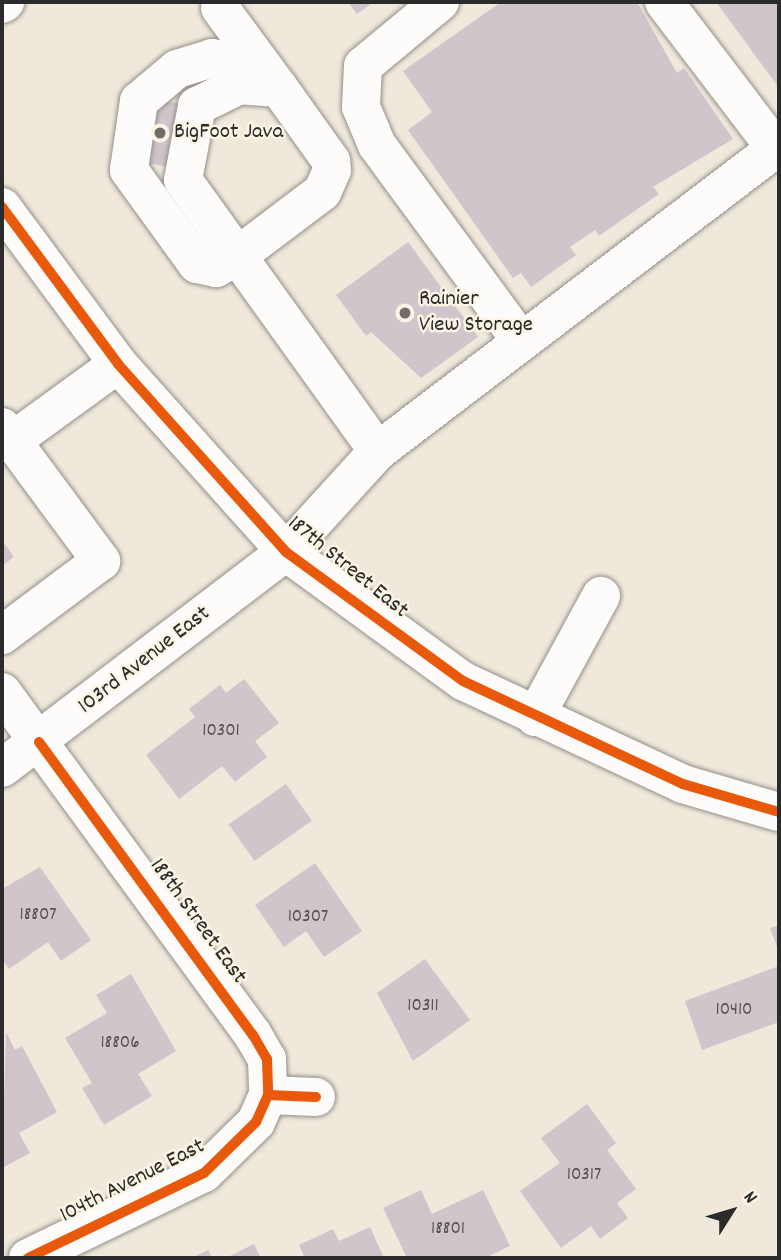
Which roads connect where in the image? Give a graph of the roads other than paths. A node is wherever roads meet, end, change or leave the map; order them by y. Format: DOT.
graph roads {
  1 [pos="440,2"];
  2 [pos="664,2"];
  3 [pos="220,8"];
  4 [pos="279,88"];
  5 [pos="778,147"];
  6 [pos="2,206"];
  7 [pos="236,257"];
  8 [pos="520,340"];
  9 [pos="118,364"];
  10 [pos="7,434"];
  11 [pos="378,450"];
  12 [pos="286,552"];
  13 [pos="601,596"];
  14 [pos="2,635"];
  15 [pos="2,692"];
  16 [pos="535,716"];
  17 [pos="39,742"];
  18 [pos="2,768"];
  19 [pos="779,812"];
  20 [pos="268,1095"];
  21 [pos="316,1097"];
  22 [pos="28,1258"];
  1 -- 8 [label="street"];
  2 -- 5 [label="street"];
  3 -- 4 [label="street"];
  4 -- 7 [label="street"];
  4 -- 7 [label="street"];
  4 -- 7 [label="street"];
  5 -- 8 [label="street, 103rd Avenue East"];
  6 -- 9 [label="street, 187th Street East"];
  7 -- 11 [label="street"];
  8 -- 11 [label="street, 103rd Avenue East"];
  9 -- 10 [label="street"];
  9 -- 12 [label="street, 187th Street East"];
  10 -- 14 [label="street"];
  11 -- 12 [label="street, 103rd Avenue East"];
  12 -- 16 [label="street, 187th Street East"];
  12 -- 17 [label="street, 103rd Avenue East"];
  13 -- 16 [label="street"];
  15 -- 17 [label="street, 188th Street East"];
  16 -- 19 [label="street, 187th Street East"];
  17 -- 18 [label="street, 103rd Avenue East"];
  17 -- 20 [label="street, 188th Street East"];
  20 -- 21 [label="street"];
  20 -- 22 [label="street, 104th Avenue East"];
}
